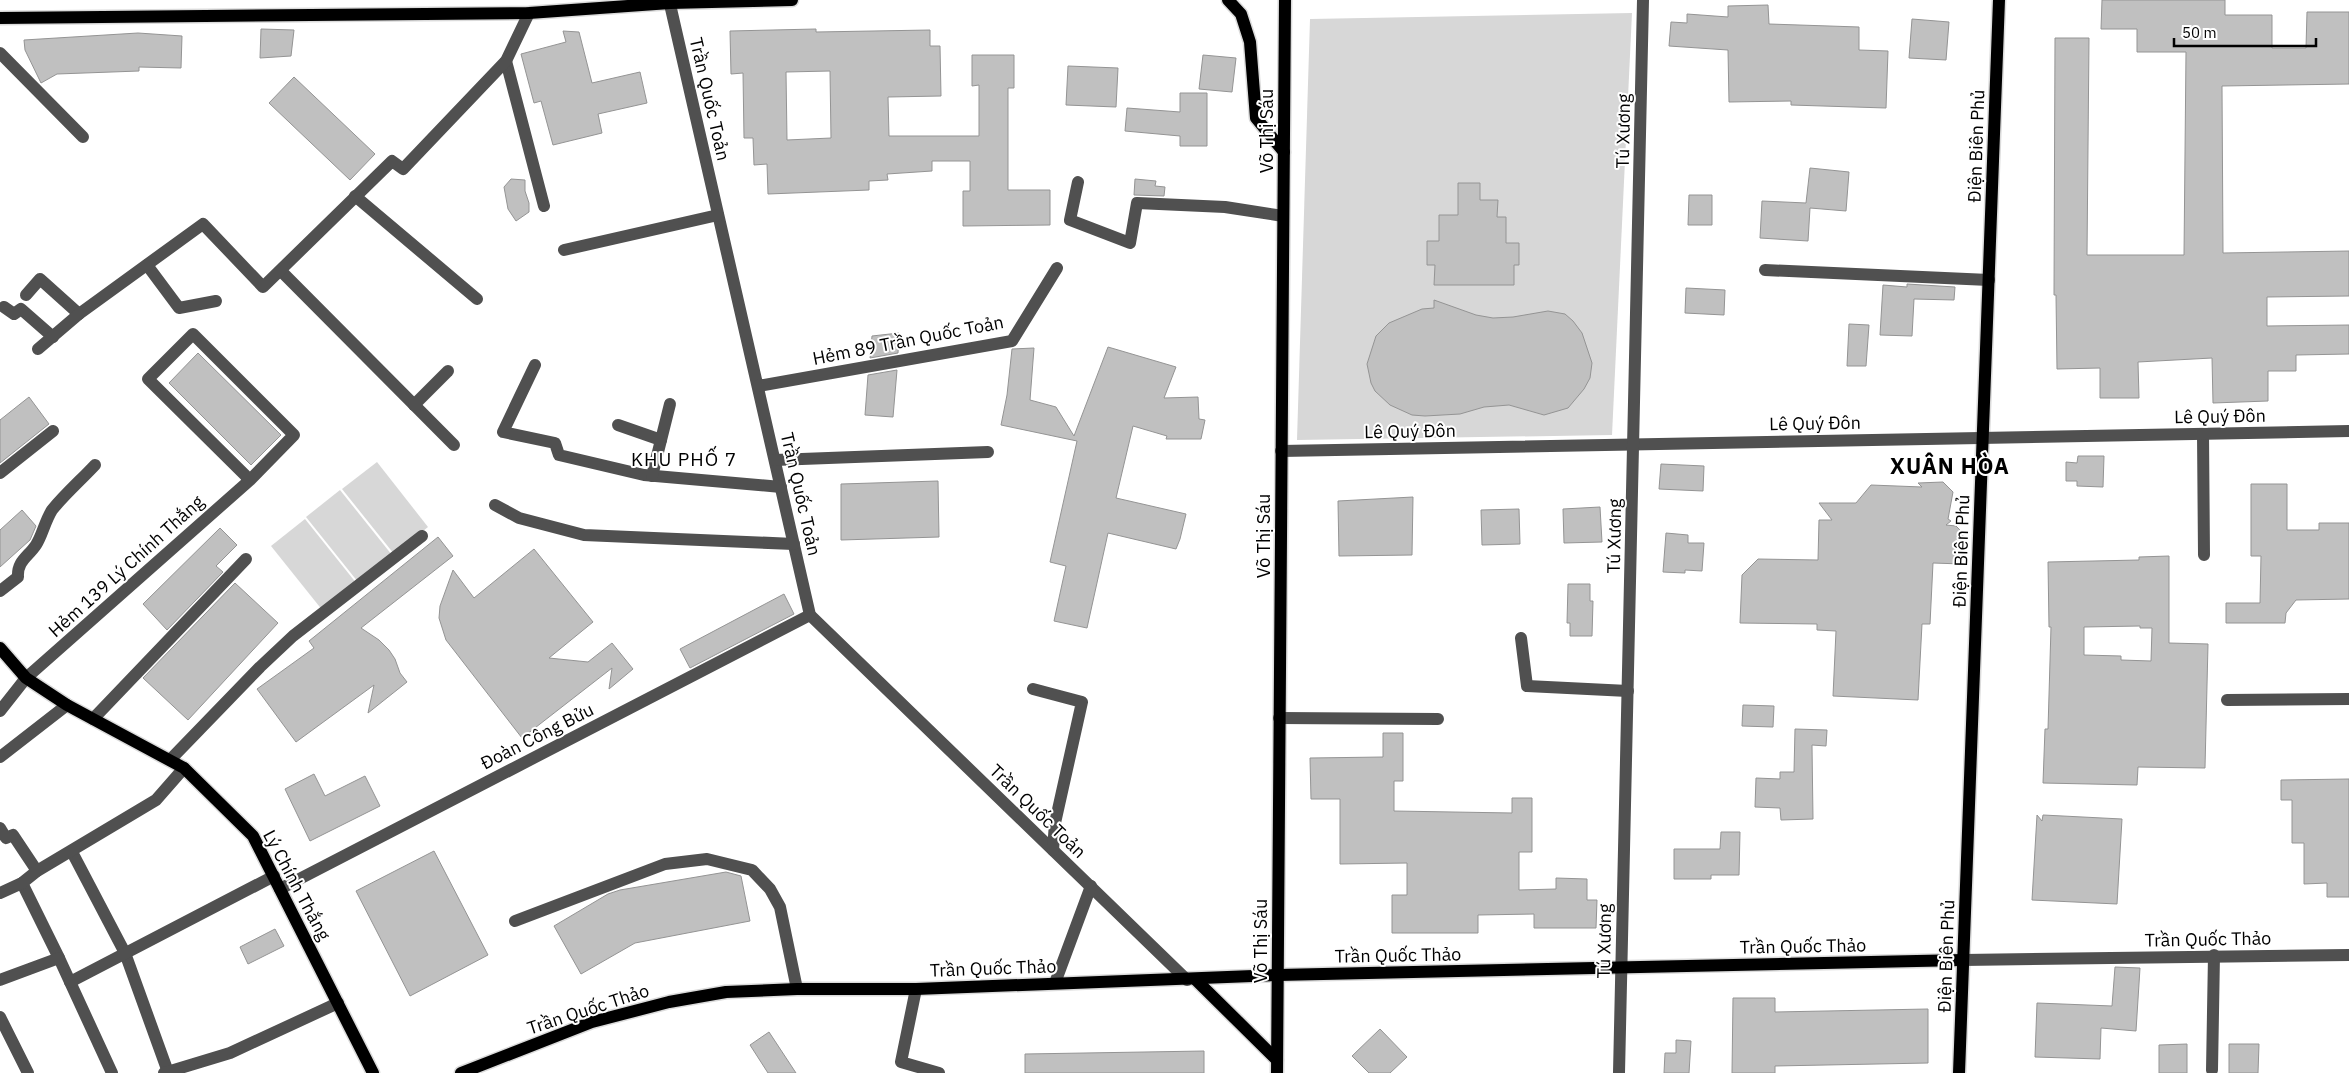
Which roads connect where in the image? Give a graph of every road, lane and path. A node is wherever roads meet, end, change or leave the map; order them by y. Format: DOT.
graph roads {
  1 [pos="792,0"];
  2 [pos="1228,0"];
  3 [pos="1285,0"];
  4 [pos="1643,0"];
  5 [pos="1999,0"];
  6 [pos="669,1"];
  7 [pos="529,13"];
  8 [pos="0,18"];
  9 [pos="0,53"];
  10 [pos="506,61"];
  11 [pos="83,137"];
  12 [pos="1284,152"];
  13 [pos="1078,182"];
  14 [pos="355,196"];
  15 [pos="544,206"];
  16 [pos="718,215"];
  17 [pos="1283,216"];
  18 [pos="564,250"];
  19 [pos="147,265"];
  20 [pos="1057,268"];
  21 [pos="1765,270"];
  22 [pos="281,271"];
  23 [pos="1989,280"];
  24 [pos="26,295"];
  25 [pos="477,299"];
  26 [pos="216,300"];
  27 [pos="4,306"];
  28 [pos="79,314"];
  29 [pos="53,337"];
  30 [pos="38,349"];
  31 [pos="535,365"];
  32 [pos="448,371"];
  33 [pos="758,386"];
  34 [pos="670,404"];
  35 [pos="414,405"];
  36 [pos="618,425"];
  37 [pos="53,431"];
  38 [pos="2349,431"];
  39 [pos="2203,434"];
  40 [pos="1983,438"];
  41 [pos="661,440"];
  42 [pos="1633,444"];
  43 [pos="454,445"];
  44 [pos="1282,451"];
  45 [pos="988,452"];
  46 [pos="775,460"];
  47 [pos="95,465"];
  48 [pos="0,473"];
  49 [pos="652,476"];
  50 [pos="250,480"];
  51 [pos="781,487"];
  52 [pos="495,505"];
  53 [pos="422,536"];
  54 [pos="794,544"];
  55 [pos="2204,555"];
  56 [pos="246,559"];
  57 [pos="0,591"];
  58 [pos="810,615"];
  59 [pos="1522,638"];
  60 [pos="0,648"];
  61 [pos="26,678"];
  62 [pos="1033,689"];
  63 [pos="1628,691"];
  64 [pos="2349,699"];
  65 [pos="2227,700"];
  66 [pos="68,705"];
  67 [pos="0,711"];
  68 [pos="1280,718"];
  69 [pos="93,719"];
  70 [pos="1438,719"];
  71 [pos="0,757"];
  72 [pos="170,760"];
  73 [pos="184,768"];
  74 [pos="0,828"];
  75 [pos="1053,850"];
  76 [pos="72,852"];
  77 [pos="37,871"];
  78 [pos="274,876"];
  79 [pos="22,883"];
  80 [pos="1091,886"];
  81 [pos="280,889"];
  82 [pos="0,893"];
  83 [pos="515,921"];
  84 [pos="125,953"];
  85 [pos="2349,955"];
  86 [pos="2214,956"];
  87 [pos="59,958"];
  88 [pos="1963,960"];
  89 [pos="1621,969"];
  90 [pos="1278,975"];
  91 [pos="1191,979"];
  92 [pos="0,980"];
  93 [pos="70,982"];
  94 [pos="1055,983"];
  95 [pos="797,989"];
  96 [pos="916,989"];
  97 [pos="338,1003"];
  98 [pos="0,1017"];
  99 [pos="1277,1060"];
  100 [pos="2212,1070"];
  101 [pos="166,1072"];
  102 [pos="28,1073"];
  103 [pos="112,1073"];
  104 [pos="373,1073"];
  105 [pos="461,1073"];
  106 [pos="939,1073"];
  107 [pos="1277,1073"];
  108 [pos="1619,1073"];
  109 [pos="1959,1073"];
  1 -- 6 [label="main road"];
  2 -- 12 [label="main road"];
  3 -- 12 [label="main road, Võ Thị Sáu"];
  4 -- 42 [label="street, Tú Xương"];
  5 -- 23 [label="main road, Điện Biên Phủ"];
  6 -- 7 [label="main road"];
  6 -- 16 [label="street, Trần Quốc Toản"];
  7 -- 8 [label="main road"];
  7 -- 10 [label="street"];
  9 -- 11 [label="street"];
  10 -- 14 [label="street"];
  10 -- 15 [label="street"];
  12 -- 17 [label="main road, Võ Thị Sáu"];
  13 -- 17 [label="street"];
  14 -- 22 [label="street"];
  14 -- 25 [label="street"];
  16 -- 18 [label="street"];
  16 -- 33 [label="street, Trần Quốc Toản"];
  17 -- 44 [label="main road, Võ Thị Sáu"];
  19 -- 22 [label="street"];
  19 -- 26 [label="street"];
  19 -- 28 [label="street"];
  20 -- 33 [label="street, Hẻm 89 Trần Quốc Toản"];
  21 -- 23 [label="street"];
  22 -- 35 [label="street"];
  23 -- 40 [label="main road, Điện Biên Phủ"];
  24 -- 28 [label="street"];
  27 -- 29 [label="street"];
  28 -- 29 [label="street"];
  29 -- 30 [label="street"];
  31 -- 49 [label="street"];
  32 -- 35 [label="street"];
  33 -- 46 [label="street, Trần Quốc Toản"];
  34 -- 41 [label="street"];
  35 -- 43 [label="street"];
  36 -- 41 [label="street"];
  37 -- 48 [label="street"];
  38 -- 39 [label="street, Lê Quý Đôn"];
  39 -- 40 [label="street, Lê Quý Đôn"];
  39 -- 55 [label="street"];
  40 -- 42 [label="street, Lê Quý Đôn"];
  40 -- 88 [label="main road, Điện Biên Phủ"];
  41 -- 49 [label="street"];
  42 -- 44 [label="street, Lê Quý Đôn"];
  42 -- 63 [label="street, Tú Xương"];
  44 -- 68 [label="main road, Võ Thị Sáu"];
  45 -- 46 [label="street"];
  46 -- 51 [label="street, Trần Quốc Toản"];
  47 -- 57 [label="street"];
  49 -- 51 [label="street"];
  50 -- 50 [label="street, Hẻm 139 Lý Chính Thắng"];
  50 -- 61 [label="street, Hẻm 139 Lý Chính Thắng"];
  51 -- 54 [label="street, Trần Quốc Toản"];
  52 -- 54 [label="street"];
  53 -- 72 [label="street"];
  54 -- 58 [label="street, Trần Quốc Toản"];
  56 -- 69 [label="street"];
  58 -- 75 [label="street, Trần Quốc Toản"];
  58 -- 81 [label="street, Đoàn Công Bửu"];
  59 -- 63 [label="street"];
  60 -- 61 [label="main road, Lý Chính Thắng"];
  61 -- 66 [label="main road, Lý Chính Thắng"];
  61 -- 67 [label="street, Hẻm 139 Lý Chính Thắng"];
  62 -- 75 [label="street"];
  63 -- 89 [label="street, Tú Xương"];
  64 -- 65 [label="street"];
  66 -- 69 [label="main road, Lý Chính Thắng"];
  66 -- 71 [label="street"];
  68 -- 70 [label="street"];
  68 -- 90 [label="main road, Võ Thị Sáu"];
  69 -- 72 [label="main road, Lý Chính Thắng"];
  72 -- 73 [label="main road, Lý Chính Thắng"];
  73 -- 76 [label="street"];
  73 -- 78 [label="main road, Lý Chính Thắng"];
  74 -- 77 [label="street"];
  75 -- 80 [label="street, Trần Quốc Toản"];
  76 -- 77 [label="street"];
  76 -- 84 [label="street"];
  77 -- 79 [label="street"];
  78 -- 81 [label="main road, Lý Chính Thắng"];
  78 -- 84 [label="street"];
  79 -- 82 [label="street"];
  79 -- 87 [label="street"];
  80 -- 91 [label="street, Trần Quốc Toản"];
  80 -- 94 [label="street"];
  81 -- 97 [label="main road, Lý Chính Thắng"];
  83 -- 95 [label="street"];
  84 -- 93 [label="street"];
  84 -- 101 [label="street"];
  85 -- 86 [label="street, Trần Quốc Thảo"];
  86 -- 88 [label="street, Trần Quốc Thảo"];
  86 -- 100 [label="street"];
  87 -- 92 [label="street"];
  87 -- 93 [label="street"];
  88 -- 89 [label="main road, Trần Quốc Thảo"];
  88 -- 109 [label="main road, Điện Biên Phủ"];
  89 -- 90 [label="main road, Trần Quốc Thảo"];
  89 -- 108 [label="street, Tú Xương"];
  90 -- 91 [label="main road, Trần Quốc Thảo"];
  90 -- 99 [label="main road, Võ Thị Sáu"];
  91 -- 94 [label="main road, Trần Quốc Thảo"];
  91 -- 99 [label="main road"];
  93 -- 103 [label="street"];
  94 -- 96 [label="main road, Trần Quốc Thảo"];
  95 -- 96 [label="main road, Trần Quốc Thảo"];
  95 -- 105 [label="main road, Trần Quốc Thảo"];
  96 -- 106 [label="street"];
  97 -- 101 [label="street"];
  97 -- 104 [label="main road, Lý Chính Thắng"];
  98 -- 102 [label="street"];
  99 -- 107 [label="main road, Võ Thị Sáu"];
}
